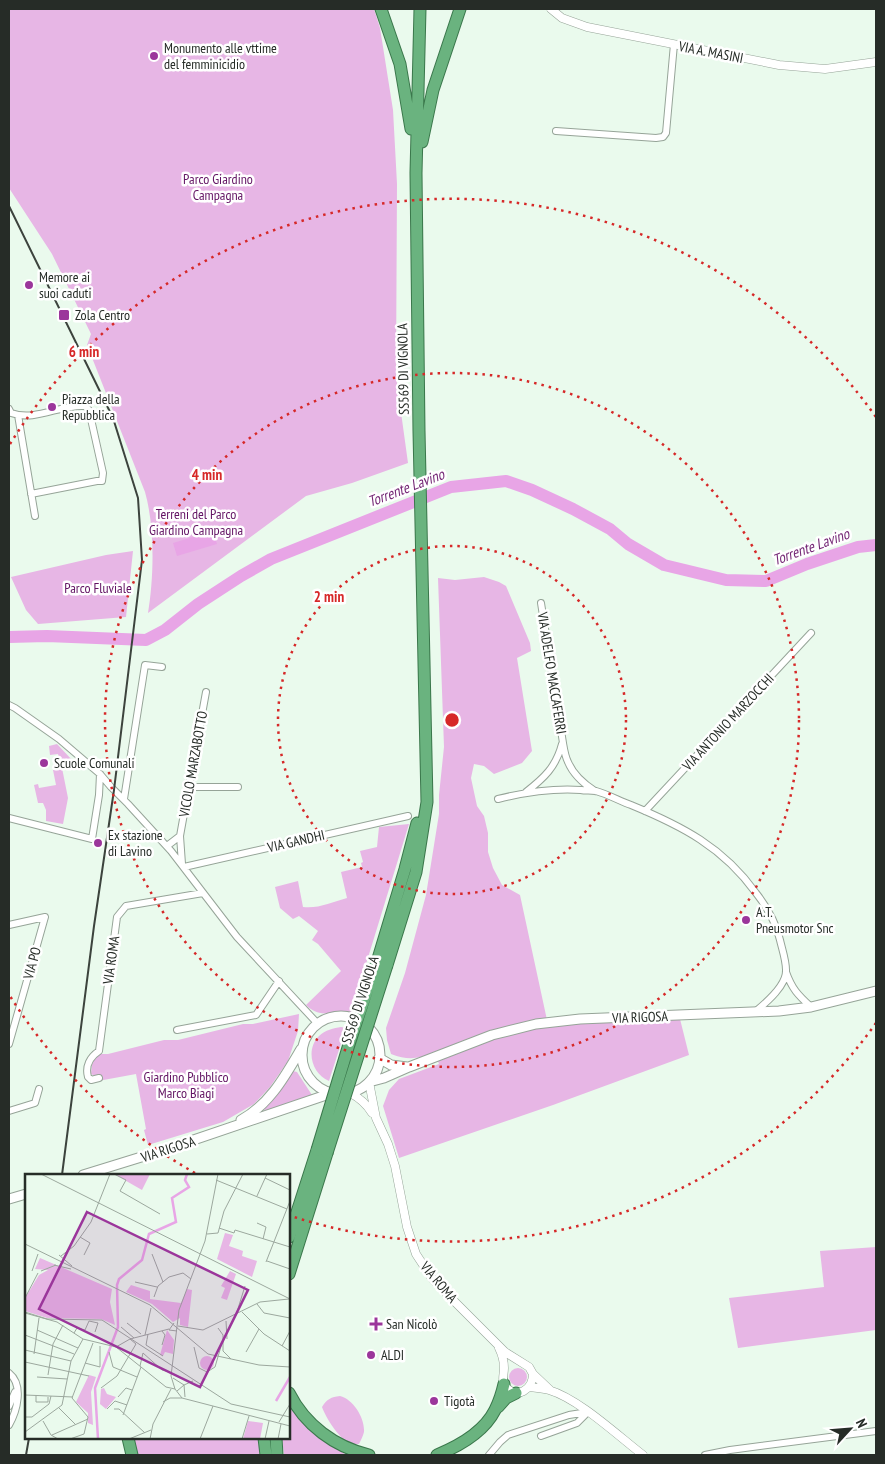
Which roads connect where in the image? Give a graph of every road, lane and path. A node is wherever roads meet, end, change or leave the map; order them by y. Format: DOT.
graph roads {
  1 [pos="381,9"];
  2 [pos="420,9"];
  3 [pos="460,9"];
  4 [pos="551,9"];
  5 [pos="674,44"];
  6 [pos="876,62"];
  7 [pos="556,131"];
  8 [pos="416,173"];
  9 [pos="9,409"];
  10 [pos="18,415"];
  11 [pos="31,494"];
  12 [pos="35,516"];
  13 [pos="541,604"];
  14 [pos="811,632"];
  15 [pos="162,667"];
  16 [pos="206,692"];
  17 [pos="9,705"];
  18 [pos="563,742"];
  19 [pos="100,774"];
  20 [pos="111,787"];
  21 [pos="189,787"];
  22 [pos="238,787"];
  23 [pos="596,791"];
  24 [pos="525,792"];
  25 [pos="99,795"];
  26 [pos="498,799"];
  27 [pos="124,800"];
  28 [pos="645,811"];
  29 [pos="408,816"];
  30 [pos="9,818"];
  31 [pos="180,836"];
  32 [pos="167,846"];
  33 [pos="183,866"];
  34 [pos="203,893"];
  35 [pos="9,925"];
  36 [pos="786,972"];
  37 [pos="279,982"];
  38 [pos="876,991"];
  39 [pos="812,1007"];
  40 [pos="755,1012"];
  41 [pos="318,1024"];
  42 [pos="177,1030"];
  43 [pos="304,1043"];
  44 [pos="9,1044"];
  45 [pos="379,1058"];
  46 [pos="409,1066"];
  47 [pos="100,1078"];
  48 [pos="369,1082"];
  49 [pos="39,1088"];
  50 [pos="332,1093"];
  51 [pos="350,1093"];
  52 [pos="9,1112"];
  53 [pos="376,1118"];
  54 [pos="224,1130"];
  55 [pos="322,1151"];
  56 [pos="86,1174"];
  57 [pos="25,1194"];
  58 [pos="9,1199"];
  59 [pos="290,1234"];
  60 [pos="290,1270"];
  61 [pos="499,1346"];
  62 [pos="521,1362"];
  63 [pos="504,1370"];
  64 [pos="9,1373"];
  65 [pos="533,1374"];
  66 [pos="504,1384"];
  67 [pos="17,1386"];
  68 [pos="529,1388"];
  69 [pos="550,1390"];
  70 [pos="516,1393"];
  71 [pos="290,1394"];
  72 [pos="9,1406"];
  73 [pos="495,1410"];
  74 [pos="588,1412"];
  75 [pos="9,1425"];
  76 [pos="876,1431"];
  77 [pos="541,1436"];
  78 [pos="128,1439"];
  79 [pos="264,1439"];
  80 [pos="276,1439"];
  81 [pos="132,1455"];
  82 [pos="266,1455"];
  83 [pos="277,1455"];
  84 [pos="369,1455"];
  85 [pos="438,1455"];
  86 [pos="489,1455"];
  87 [pos="642,1455"];
  88 [pos="705,1455"];
  1 -- 8 [label="highway"];
  2 -- 8 [label="highway, SS569 DI VIGNOLA"];
  3 -- 8 [label="highway"];
  4 -- 5 [label="street, VIA A. MASINI"];
  5 -- 6 [label="street, VIA A. MASINI"];
  5 -- 7 [label="street"];
  8 -- 55 [label="highway, SS569 DI VIGNOLA, bridge"];
  9 -- 10 [label="street"];
  10 -- 11 [label="street"];
  10 -- 11 [label="street"];
  11 -- 12 [label="street"];
  13 -- 18 [label="street, VIA ADELFO MACCAFERRI"];
  14 -- 28 [label="street, VIA ANTONIO MARZOCCHI"];
  15 -- 27 [label="street"];
  16 -- 21 [label="street, VICOLO MARZABOTTO"];
  17 -- 19 [label="street"];
  18 -- 23 [label="street, VIA ADELFO MACCAFERRI"];
  18 -- 24 [label="street, VIA ADELFO MACCAFERRI"];
  19 -- 20 [label="street"];
  19 -- 25 [label="street"];
  20 -- 25 [label="street"];
  20 -- 27 [label="street"];
  21 -- 22 [label="street"];
  21 -- 31 [label="street, VICOLO MARZABOTTO"];
  23 -- 24 [label="street"];
  23 -- 28 [label="street"];
  24 -- 26 [label="street"];
  25 -- 30 [label="street"];
  27 -- 32 [label="street"];
  28 -- 36 [label="street"];
  29 -- 33 [label="street, VIA GANDHI"];
  31 -- 32 [label="street, VICOLO MARZABOTTO"];
  31 -- 33 [label="street, VICOLO MARZABOTTO"];
  32 -- 33 [label="street"];
  33 -- 34 [label="street"];
  34 -- 37 [label="street"];
  34 -- 47 [label="street, VIA ROMA"];
  35 -- 44 [label="street, VIA PO"];
  36 -- 39 [label="street"];
  36 -- 40 [label="street"];
  37 -- 41 [label="street"];
  37 -- 42 [label="street"];
  38 -- 39 [label="main road, VIA RIGOSA"];
  39 -- 40 [label="main road, VIA RIGOSA"];
  40 -- 46 [label="main road, VIA RIGOSA"];
  41 -- 43 [label="main road"];
  41 -- 45 [label="main road"];
  43 -- 50 [label="main road"];
  43 -- 54 [label="main road, VIA RIGOSA"];
  45 -- 46 [label="main road"];
  45 -- 48 [label="main road"];
  46 -- 48 [label="main road, VIA RIGOSA"];
  48 -- 51 [label="main road"];
  48 -- 53 [label="street, VIA ROMA"];
  49 -- 52 [label="street"];
  50 -- 51 [label="main road"];
  50 -- 54 [label="main road, VIA RIGOSA"];
  51 -- 53 [label="street, VIA ROMA"];
  53 -- 61 [label="street, VIA ROMA"];
  54 -- 56 [label="main road, VIA RIGOSA"];
  55 -- 59 [label="highway, SS569 DI VIGNOLA"];
  55 -- 60 [label="highway, SS569 DI VIGNOLA"];
  57 -- 58 [label="main road"];
  61 -- 62 [label="street, VIA ROMA"];
  61 -- 63 [label="street"];
  62 -- 63 [label="street"];
  62 -- 65 [label="street, VIA ROMA"];
  63 -- 66 [label="street"];
  64 -- 67 [label="street"];
  65 -- 68 [label="street"];
  65 -- 69 [label="street, VIA ROMA"];
  66 -- 70 [label="street"];
  66 -- 73 [label="highway"];
  67 -- 72 [label="street"];
  67 -- 75 [label="street"];
  68 -- 69 [label="street, VIA ROMA"];
  68 -- 70 [label="street, VIA ROMA"];
  69 -- 74 [label="street, VIA ROMA"];
  70 -- 73 [label="highway"];
  71 -- 84 [label="highway"];
  73 -- 85 [label="highway"];
  74 -- 77 [label="street"];
  74 -- 86 [label="street"];
  74 -- 87 [label="street, VIA ROMA"];
  76 -- 88 [label="street"];
  78 -- 81 [label="highway"];
  79 -- 82 [label="highway"];
  80 -- 83 [label="highway"];
}
